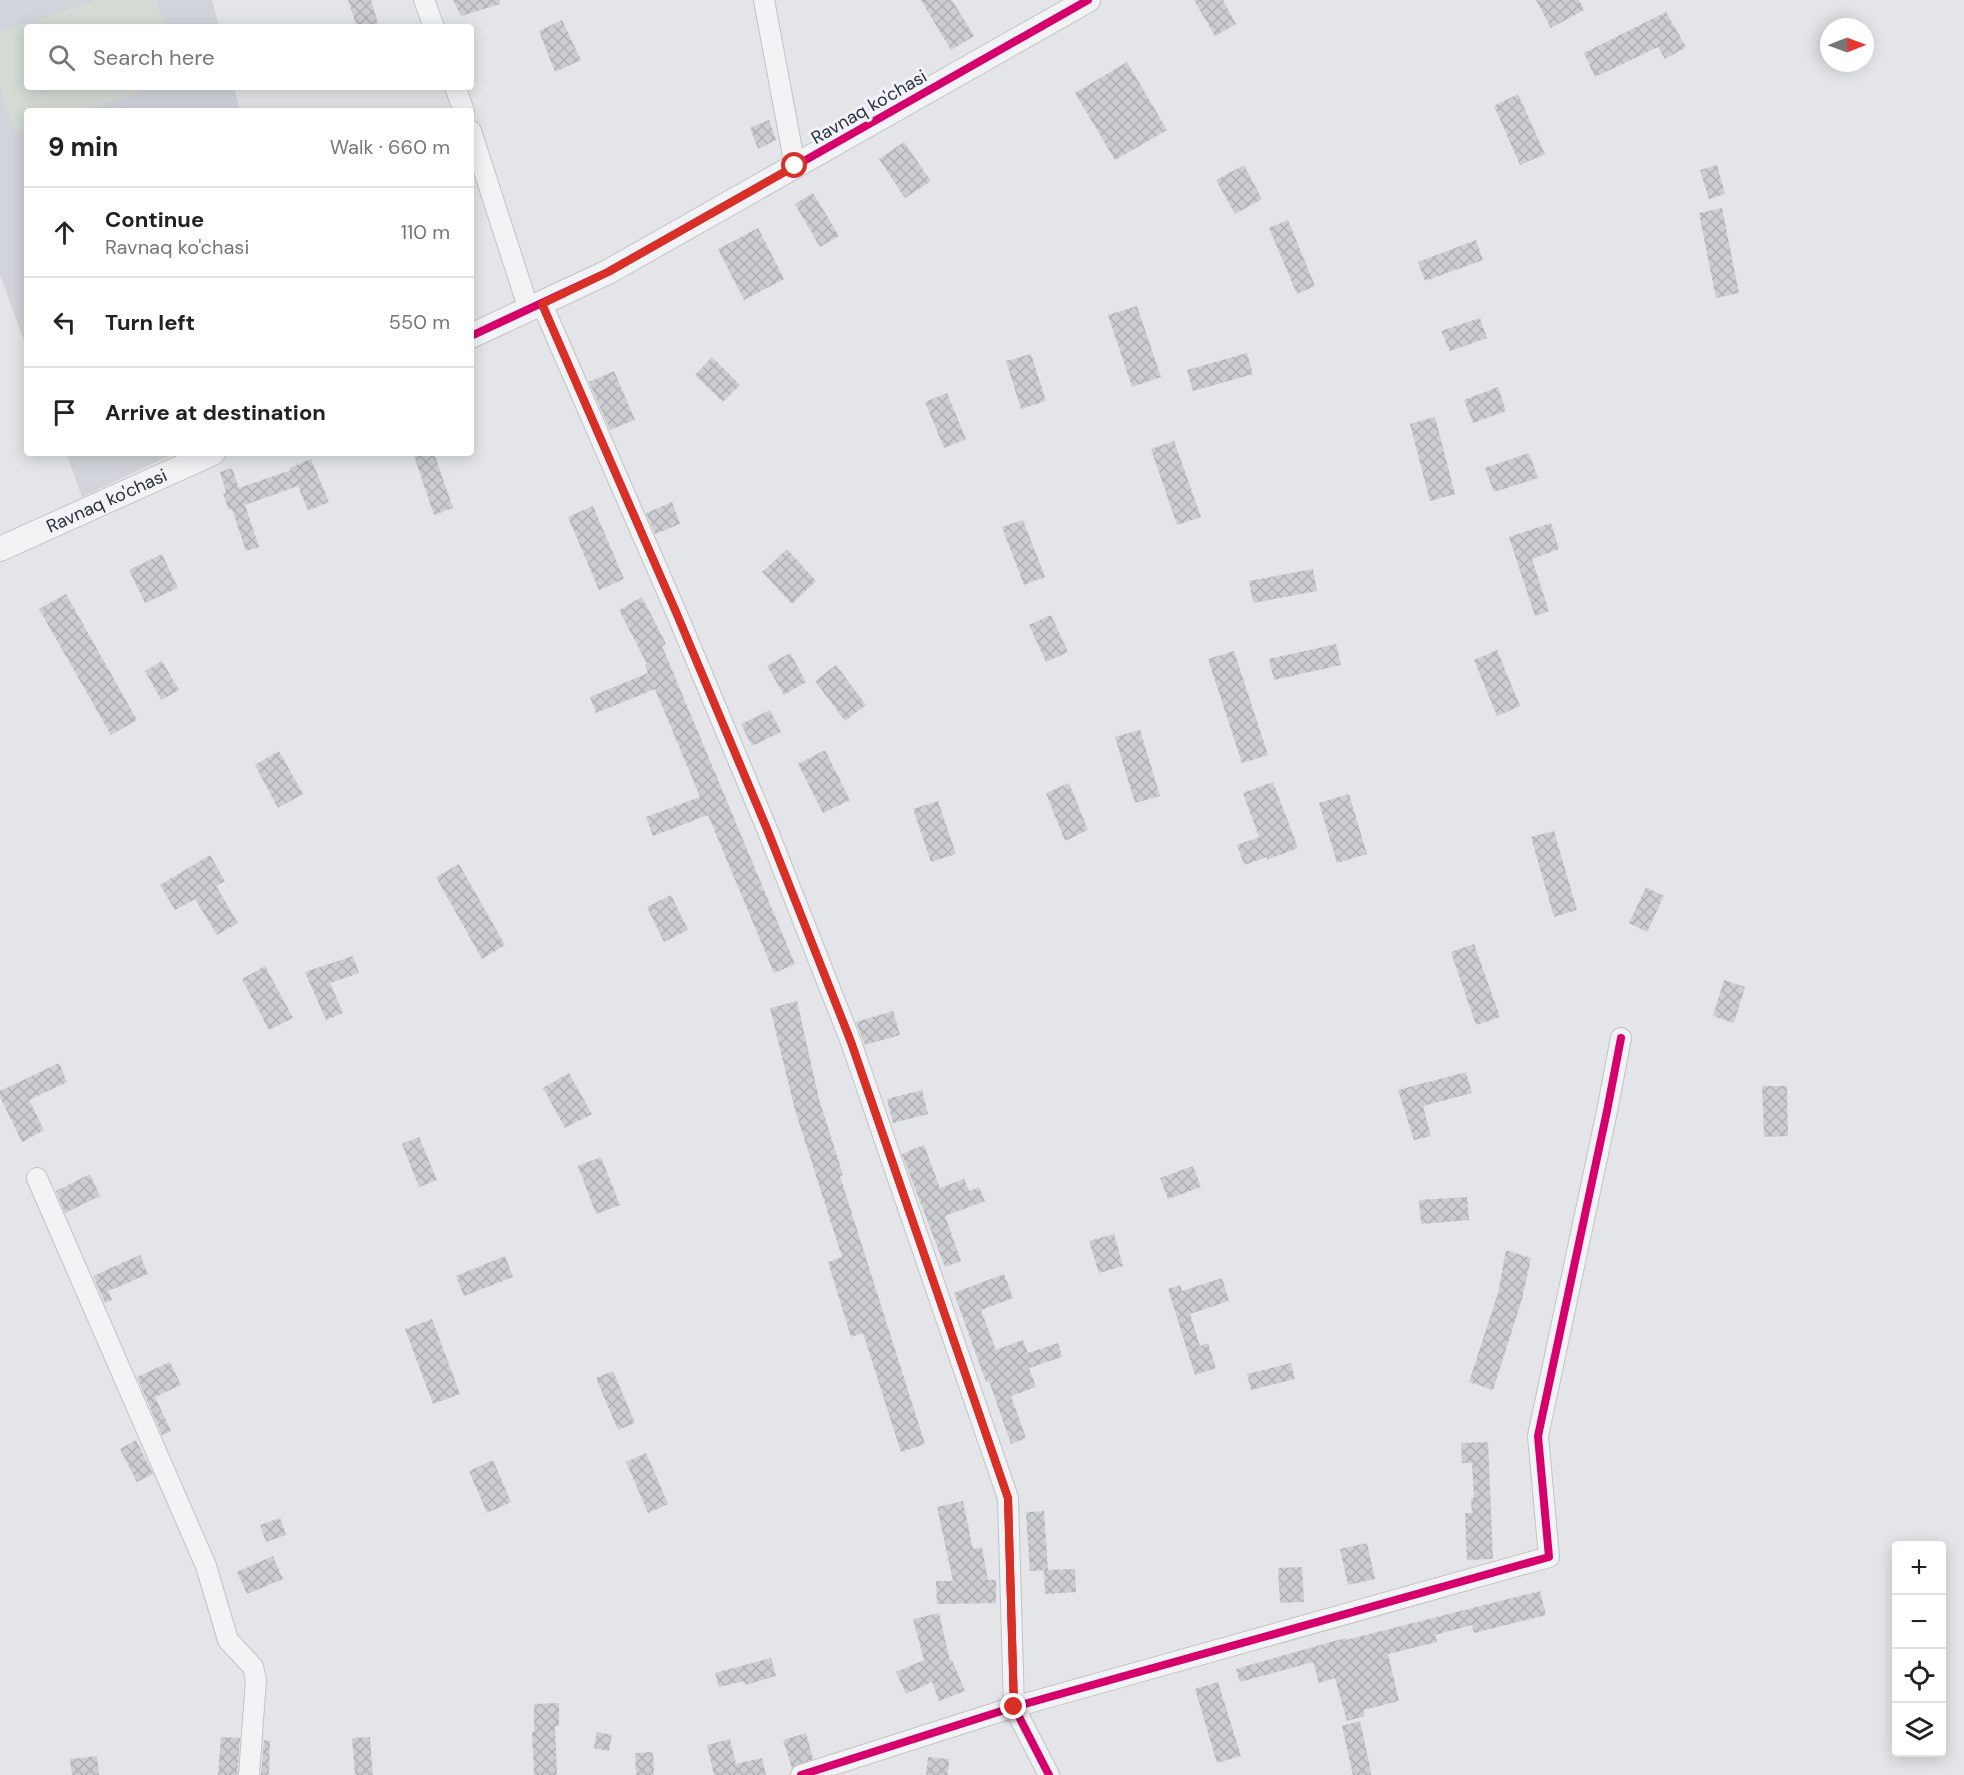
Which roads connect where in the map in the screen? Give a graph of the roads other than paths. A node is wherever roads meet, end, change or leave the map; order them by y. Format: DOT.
graph roads {
  1 [pos="424,0"];
  2 [pos="1088,0"];
  3 [pos="768,3"];
  4 [pos="433,24"];
  5 [pos="456,90"];
  6 [pos="463,108"];
  7 [pos="474,139"];
  8 [pos="795,166"];
  9 [pos="535,307"];
  10 [pos="474,335"];
  11 [pos="206,456"];
  12 [pos="0,549"];
  13 [pos="1620,1038"];
  14 [pos="36,1178"];
  15 [pos="1014,1707"];
  16 [pos="249,1775"];
  17 [pos="801,1775"];
  18 [pos="1049,1775"];
  1 -- 4 [label="street"];
  2 -- 8 [label="street, Ravnaq ko'chasi"];
  3 -- 8 [label="street"];
  5 -- 6 [label="street"];
  7 -- 9 [label="street"];
  8 -- 9 [label="street, Ravnaq ko'chasi"];
  9 -- 10 [label="street, Ravnaq ko'chasi"];
  9 -- 15 [label="street"];
  11 -- 12 [label="street, Ravnaq ko'chasi"];
  13 -- 15 [label="street"];
  14 -- 16 [label="street"];
  15 -- 17 [label="street"];
  15 -- 18 [label="street"];
}
